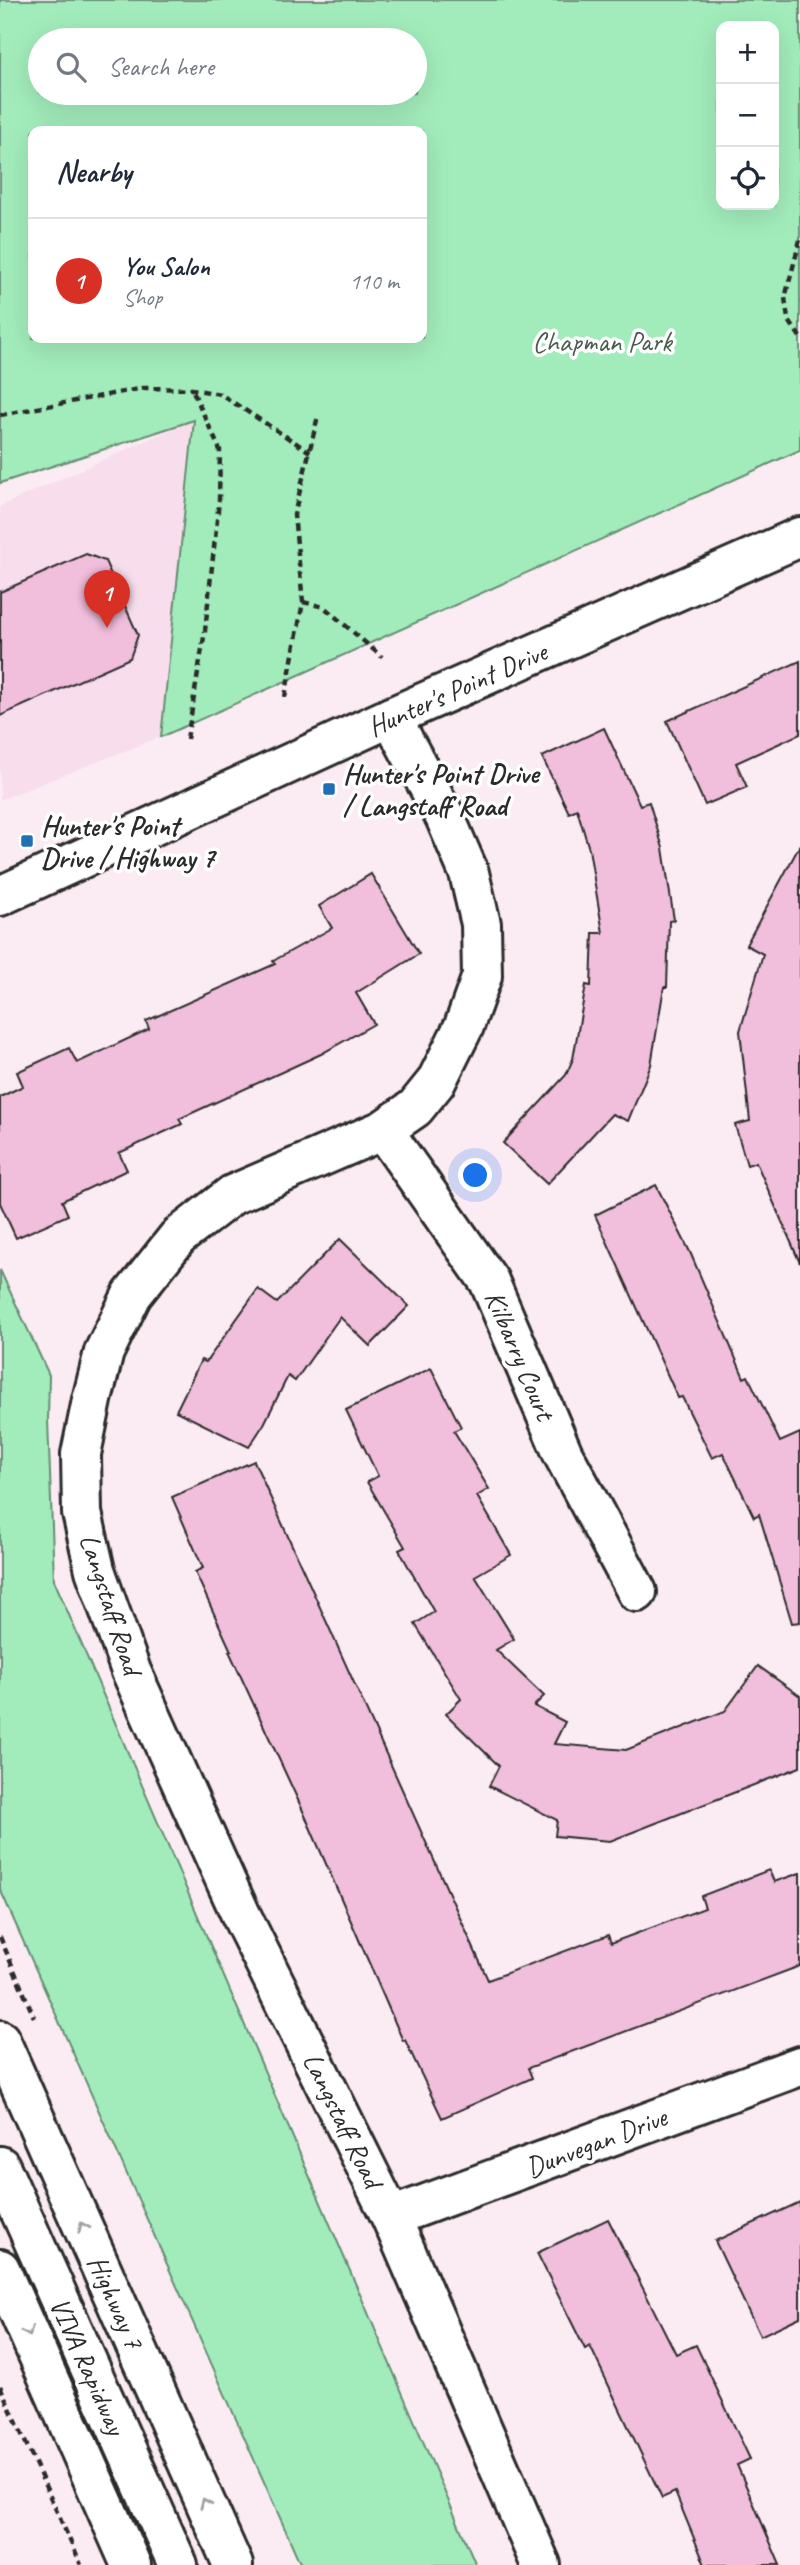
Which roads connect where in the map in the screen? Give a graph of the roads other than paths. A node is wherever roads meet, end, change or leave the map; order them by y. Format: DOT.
graph roads {
  1 [pos="800,537"];
  2 [pos="391,717"];
  3 [pos="0,896"];
  4 [pos="383,1130"];
  5 [pos="637,1592"];
  6 [pos="0,2040"];
  7 [pos="800,2066"];
  8 [pos="0,2166"];
  9 [pos="391,2217"];
  10 [pos="0,2269"];
  11 [pos="131,2565"];
  12 [pos="178,2565"];
  13 [pos="233,2565"];
  14 [pos="541,2565"];
  1 -- 2 [label="street, Hunter's Point Drive"];
  2 -- 3 [label="street, Hunter's Point Drive"];
  2 -- 4 [label="street, Langstaff Road"];
  4 -- 5 [label="street, Kilbarry Court"];
  4 -- 9 [label="street, Langstaff Road"];
  13 -- 6 [label="street, Highway 7, one-way"];
  7 -- 9 [label="street, Dunvegan Drive"];
  8 -- 12 [label="street, VIVA Rapidway"];
  9 -- 14 [label="street, Langstaff Road"];
  10 -- 11 [label="street, one-way"];
}
